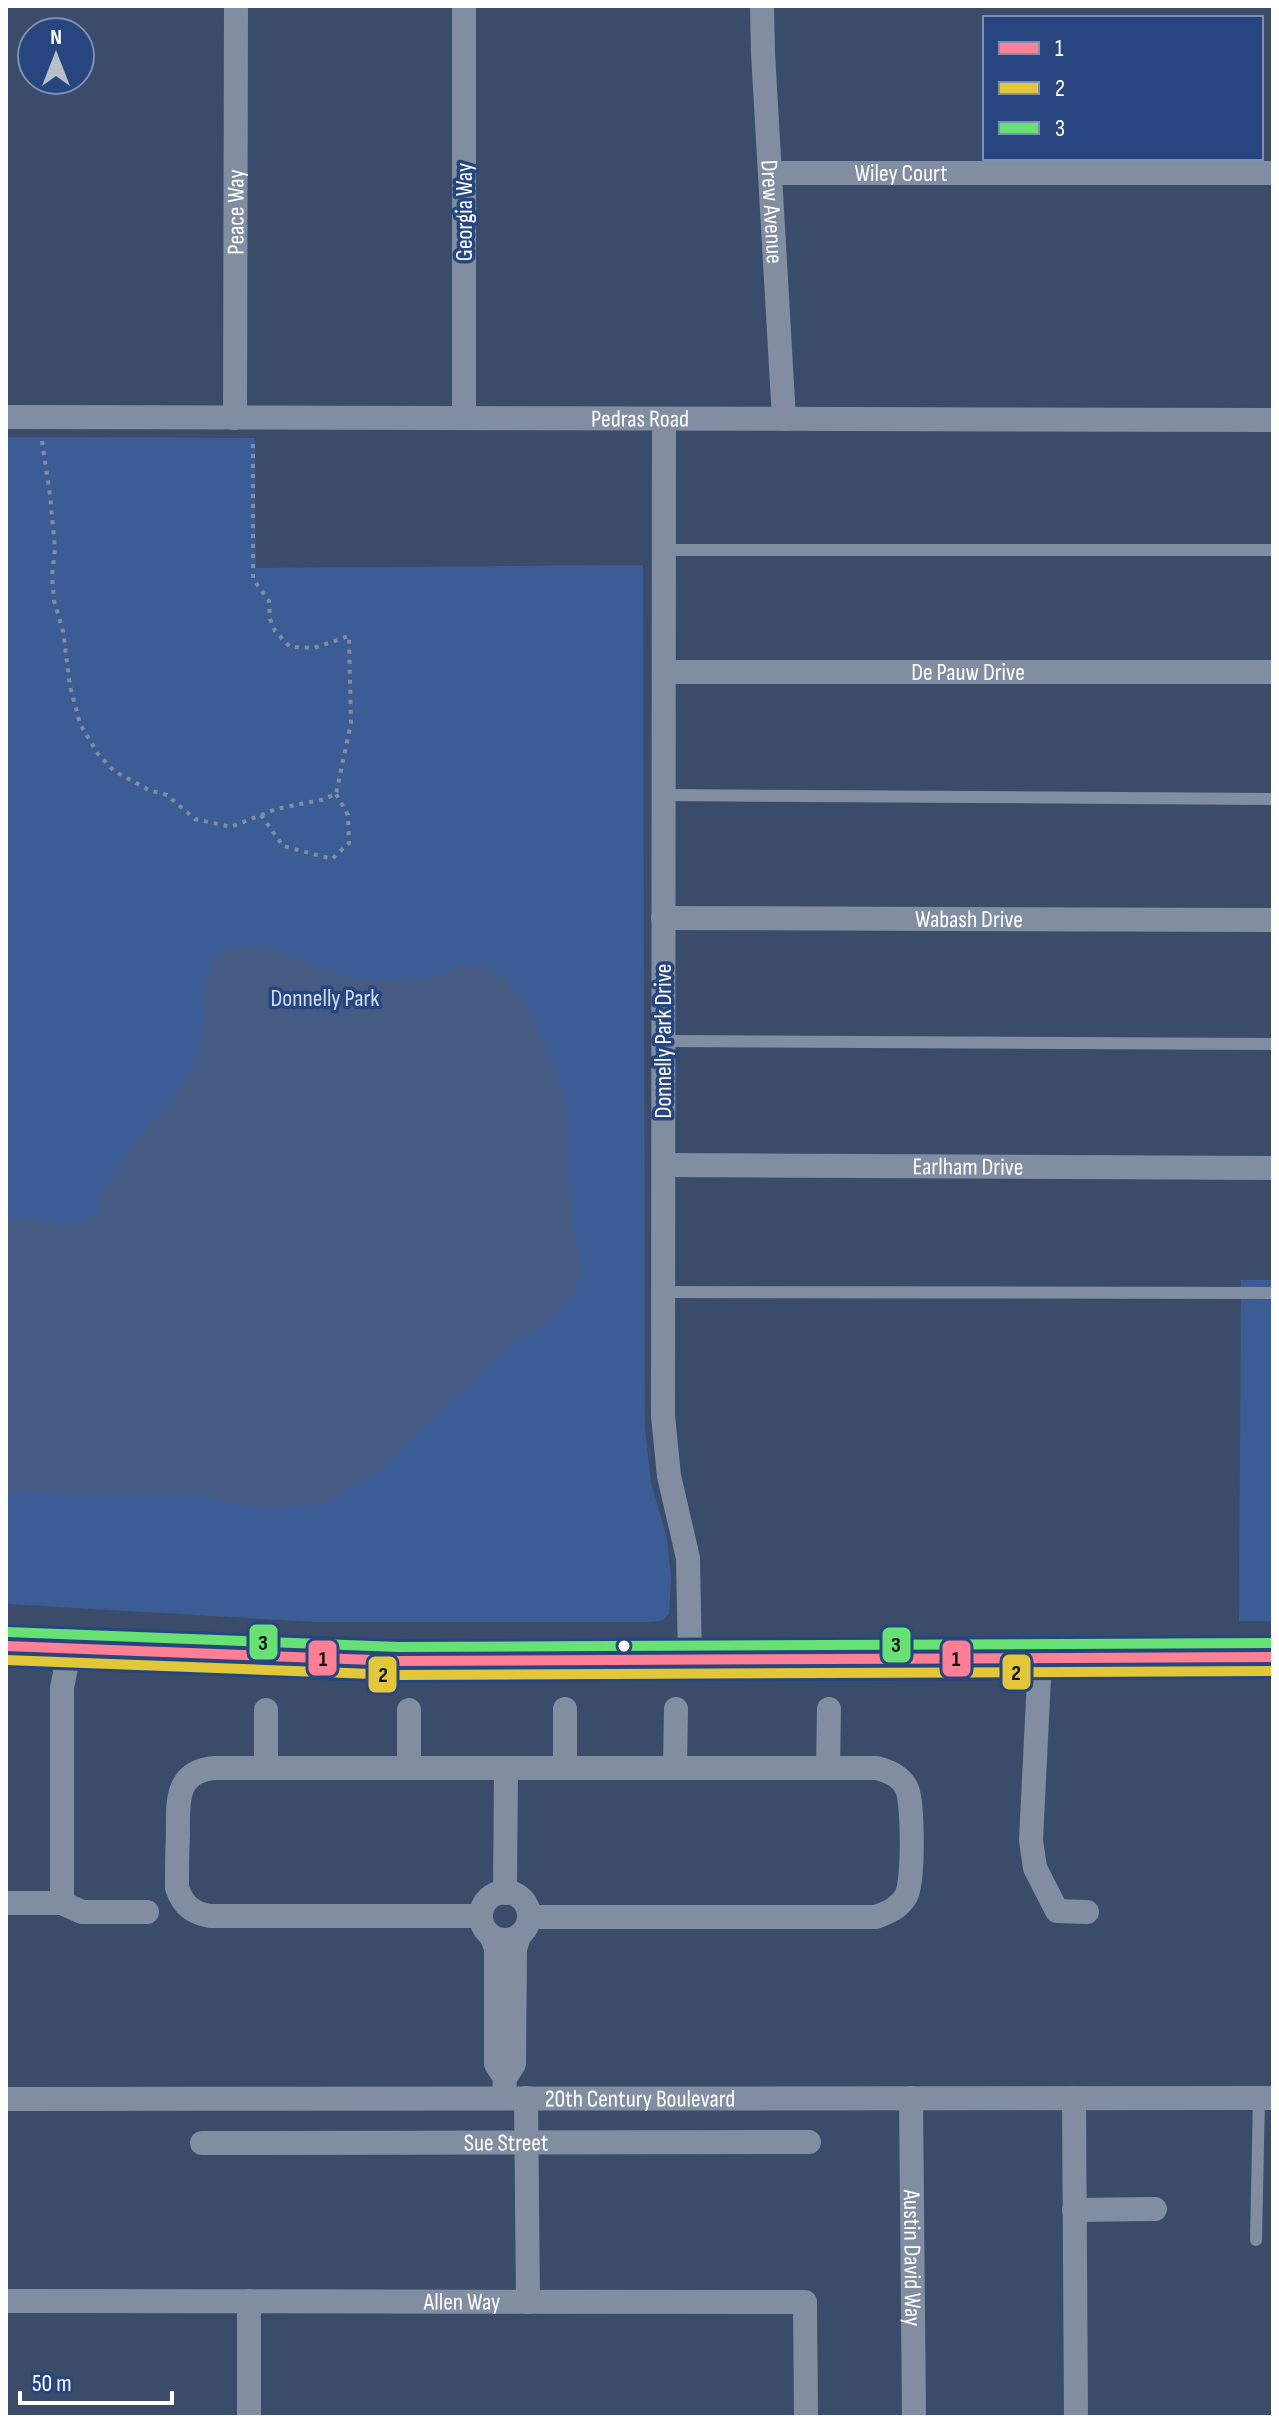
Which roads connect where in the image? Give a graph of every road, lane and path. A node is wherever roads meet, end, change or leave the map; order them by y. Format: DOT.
graph roads {
  1 [pos="236,6"];
  2 [pos="464,6"];
  3 [pos="762,6"];
  4 [pos="771,173"];
  5 [pos="1273,173"];
  6 [pos="6,417"];
  7 [pos="235,418"];
  8 [pos="464,418"];
  9 [pos="664,419"];
  10 [pos="784,419"];
  11 [pos="1273,420"];
  12 [pos="42,441"];
  13 [pos="253,441"];
  14 [pos="663,550"];
  15 [pos="1273,550"];
  16 [pos="664,672"];
  17 [pos="1273,672"];
  18 [pos="336,794"];
  19 [pos="664,795"];
  20 [pos="1273,799"];
  21 [pos="261,815"];
  22 [pos="663,918"];
  23 [pos="1273,920"];
  24 [pos="663,1041"];
  25 [pos="1273,1044"];
  26 [pos="664,1165"];
  27 [pos="1273,1168"];
  28 [pos="662,1292"];
  29 [pos="1273,1293"];
  30 [pos="6,1646"];
  31 [pos="70,1648"];
  32 [pos="1273,1657"];
  33 [pos="1040,1658"];
  34 [pos="690,1660"];
  35 [pos="565,1709"];
  36 [pos="676,1709"];
  37 [pos="829,1709"];
  38 [pos="266,1710"];
  39 [pos="409,1710"];
  40 [pos="266,1768"];
  41 [pos="409,1768"];
  42 [pos="506,1768"];
  43 [pos="565,1768"];
  44 [pos="675,1768"];
  45 [pos="828,1768"];
  46 [pos="505,1893"];
  47 [pos="6,1903"];
  48 [pos="62,1903"];
  49 [pos="147,1912"];
  50 [pos="1087,1912"];
  51 [pos="486,1926"];
  52 [pos="524,1926"];
  53 [pos="512,2091"];
  54 [pos="911,2098"];
  55 [pos="1074,2098"];
  56 [pos="1266,2098"];
  57 [pos="6,2099"];
  58 [pos="527,2142"];
  59 [pos="809,2142"];
  60 [pos="202,2143"];
  61 [pos="1155,2209"];
  62 [pos="1074,2210"];
  63 [pos="1256,2240"];
  64 [pos="6,2301"];
  65 [pos="249,2301"];
  66 [pos="528,2302"];
  67 [pos="249,2417"];
  68 [pos="806,2417"];
  69 [pos="914,2417"];
  70 [pos="1076,2417"];
  1 -- 7 [label="street, Peace Way"];
  2 -- 8 [label="street, Georgia Way"];
  3 -- 4 [label="street, Drew Avenue"];
  4 -- 5 [label="street, Wiley Court"];
  4 -- 10 [label="street, Drew Avenue"];
  6 -- 7 [label="street, Pedras Road"];
  7 -- 8 [label="street, Pedras Road"];
  8 -- 9 [label="street, Pedras Road"];
  9 -- 10 [label="street, Pedras Road"];
  9 -- 14 [label="street, Donnelly Park Drive"];
  10 -- 11 [label="street, Pedras Road"];
  12 -- 21 [label="path"];
  13 -- 18 [label="path"];
  14 -- 15 [label="lane"];
  14 -- 16 [label="street, Donnelly Park Drive"];
  16 -- 17 [label="street, De Pauw Drive"];
  16 -- 19 [label="street, Donnelly Park Drive"];
  18 -- 21 [label="path"];
  18 -- 21 [label="path"];
  19 -- 20 [label="lane"];
  19 -- 22 [label="street, Donnelly Park Drive"];
  22 -- 23 [label="street, Wabash Drive"];
  22 -- 24 [label="street, Donnelly Park Drive"];
  24 -- 25 [label="lane"];
  24 -- 26 [label="street, Donnelly Park Drive"];
  26 -- 27 [label="street, Earlham Drive"];
  26 -- 28 [label="street, Donnelly Park Drive"];
  28 -- 29 [label="lane"];
  28 -- 34 [label="street, Donnelly Park Drive"];
  30 -- 31 [label="street"];
  31 -- 34 [label="street"];
  31 -- 48 [label="street"];
  32 -- 33 [label="street"];
  33 -- 34 [label="street"];
  33 -- 50 [label="street"];
  35 -- 43 [label="street"];
  36 -- 44 [label="street"];
  37 -- 45 [label="street"];
  38 -- 40 [label="street"];
  39 -- 41 [label="street"];
  40 -- 41 [label="street"];
  40 -- 51 [label="street"];
  41 -- 42 [label="street"];
  42 -- 43 [label="street"];
  42 -- 46 [label="street"];
  43 -- 44 [label="street"];
  44 -- 45 [label="street"];
  45 -- 52 [label="street"];
  46 -- 51 [label="street"];
  46 -- 52 [label="street"];
  47 -- 48 [label="street"];
  48 -- 49 [label="street"];
  51 -- 52 [label="street"];
  51 -- 53 [label="street"];
  52 -- 53 [label="street"];
  53 -- 54 [label="street, 20th Century Boulevard"];
  53 -- 57 [label="street, 20th Century Boulevard"];
  53 -- 58 [label="street"];
  54 -- 55 [label="street, 20th Century Boulevard"];
  54 -- 69 [label="street, Austin David Way"];
  55 -- 56 [label="street, 20th Century Boulevard"];
  55 -- 62 [label="street"];
  56 -- 63 [label="lane"];
  58 -- 59 [label="street, Sue Street"];
  58 -- 60 [label="street, Sue Street"];
  58 -- 66 [label="street"];
  61 -- 62 [label="street"];
  62 -- 70 [label="street"];
  64 -- 65 [label="street, Allen Way"];
  65 -- 66 [label="street, Allen Way"];
  65 -- 67 [label="street"];
  66 -- 68 [label="street, Allen Way"];
}
